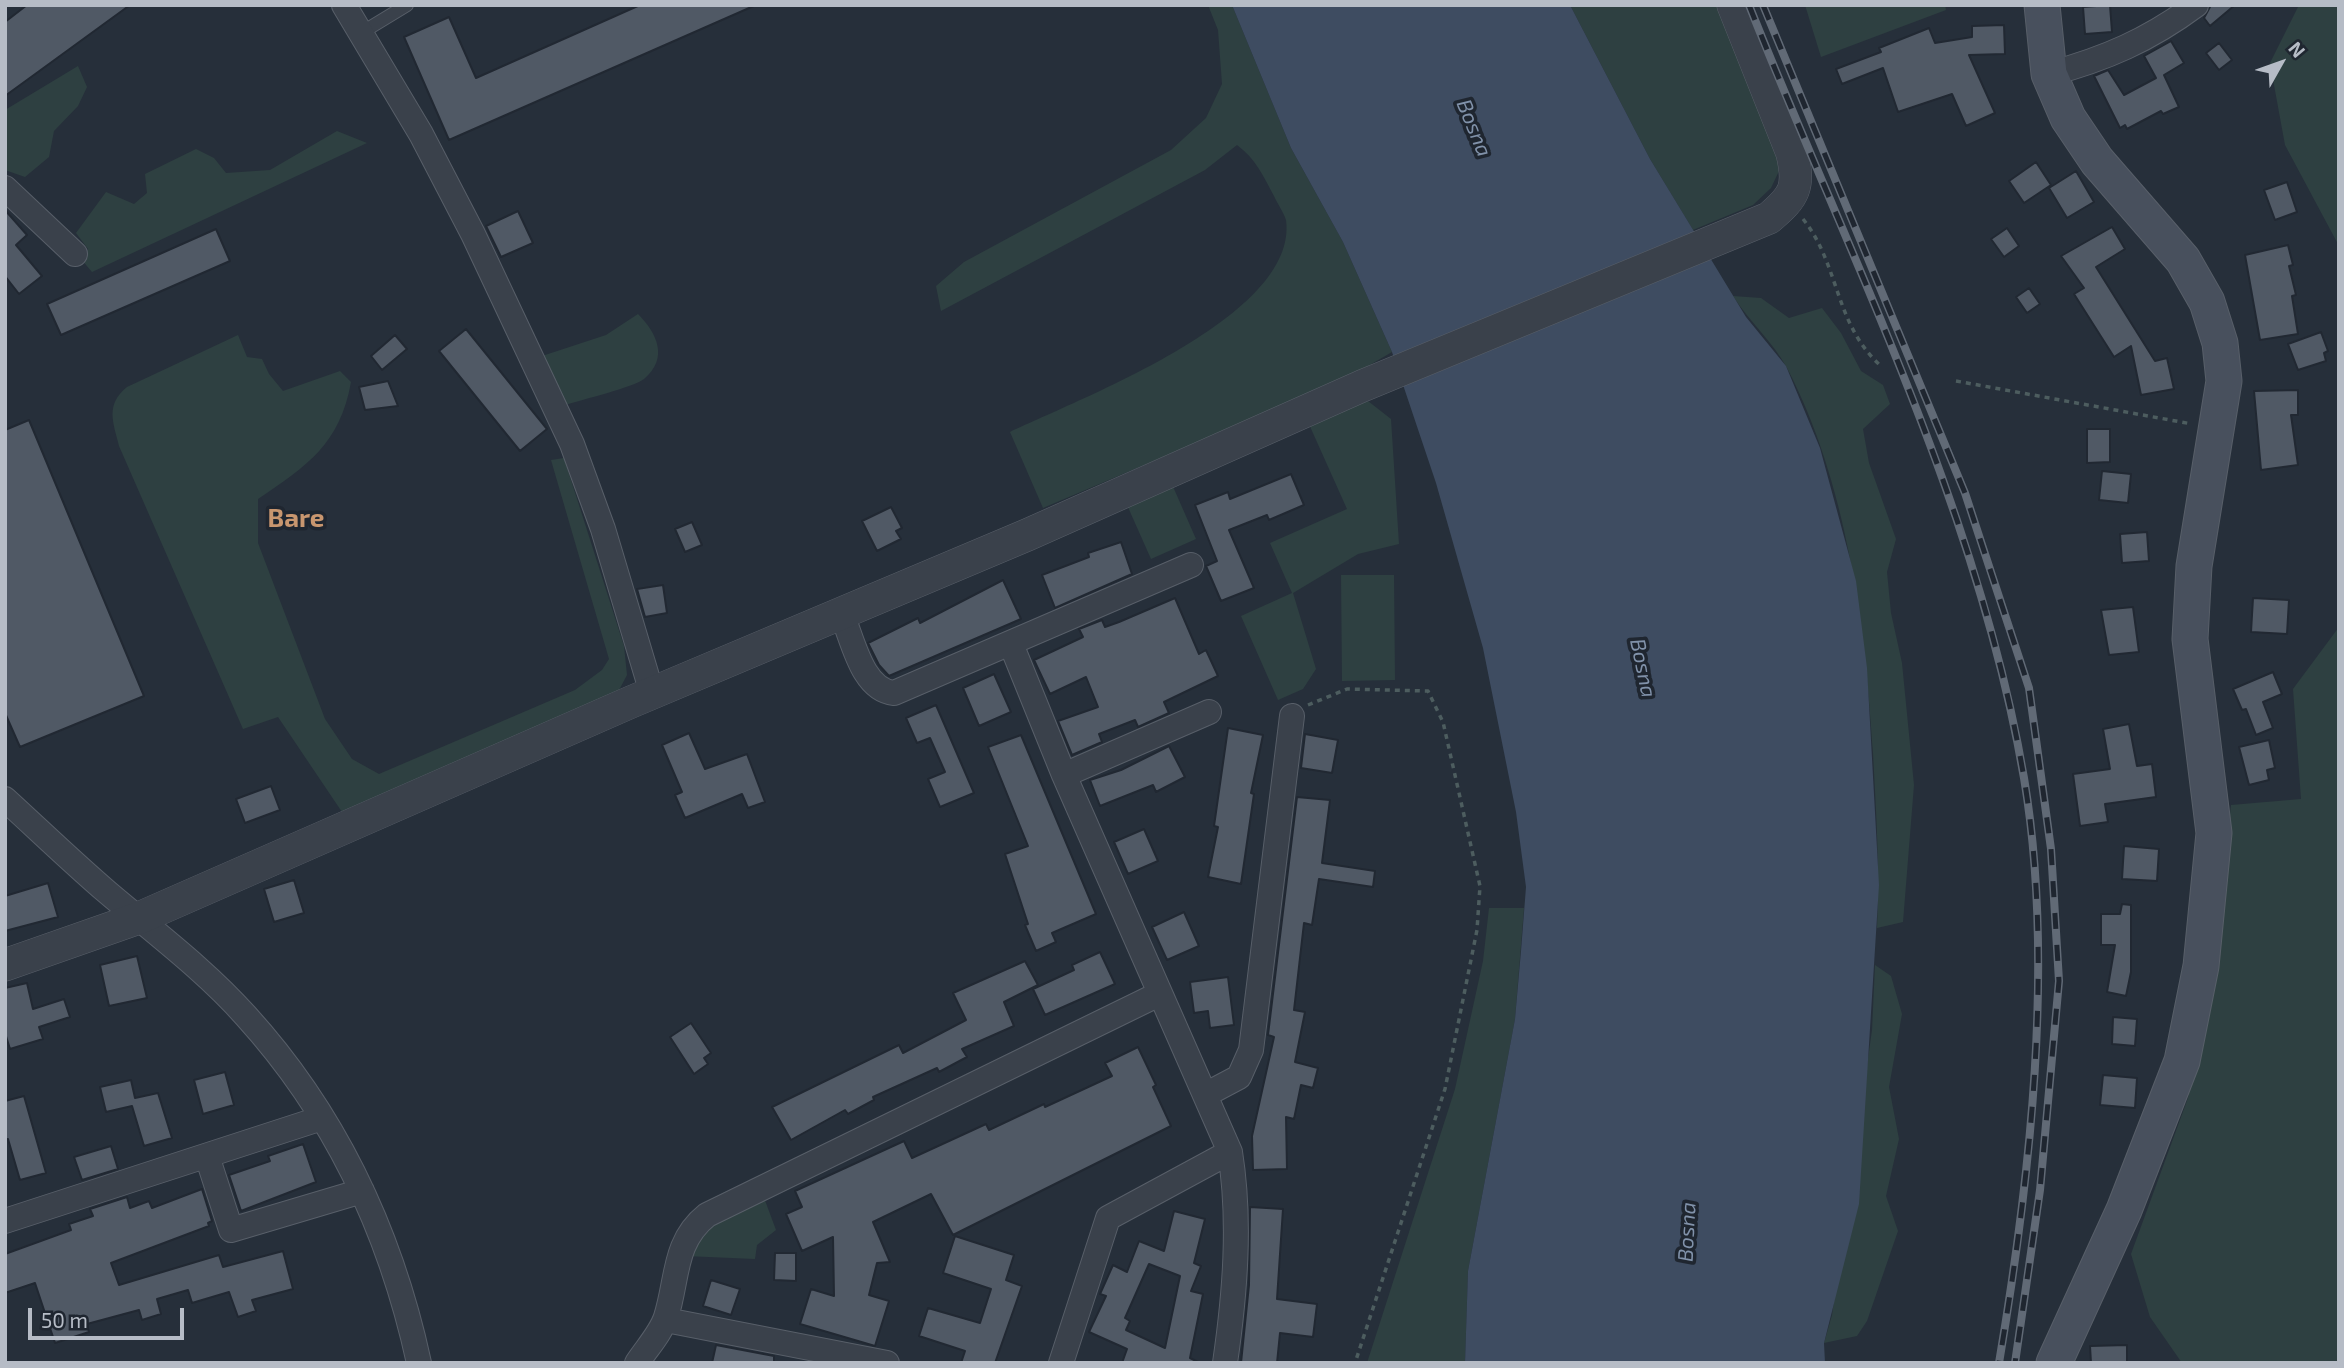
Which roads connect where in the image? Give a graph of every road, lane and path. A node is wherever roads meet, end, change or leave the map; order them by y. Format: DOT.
graph roads {
  1 [pos="344,5"];
  2 [pos="407,5"];
  3 [pos="1733,5"];
  4 [pos="2042,5"];
  5 [pos="2196,5"];
  6 [pos="361,33"];
  7 [pos="2049,74"];
  8 [pos="5,188"];
  9 [pos="1788,202"];
  10 [pos="75,254"];
  11 [pos="1881,366"];
  12 [pos="1956,381"];
  13 [pos="2217,429"];
  14 [pos="1191,565"];
  15 [pos="842,615"];
  16 [pos="1011,644"];
  17 [pos="652,693"];
  18 [pos="1209,712"];
  19 [pos="1292,716"];
  20 [pos="1064,775"];
  21 [pos="5,799"];
  22 [pos="139,918"];
  23 [pos="5,965"];
  24 [pos="1159,994"];
  25 [pos="1205,1095"];
  26 [pos="322,1118"];
  27 [pos="1230,1152"];
  28 [pos="207,1156"];
  29 [pos="362,1191"];
  30 [pos="5,1221"];
  31 [pos="666,1320"];
  32 [pos="419,1363"];
  33 [pos="637,1363"];
  34 [pos="887,1363"];
  35 [pos="1061,1363"];
  36 [pos="1224,1363"];
  37 [pos="1356,1363"];
  38 [pos="2054,1363"];
  1 -- 6 [label="street"];
  2 -- 6 [label="lane"];
  3 -- 9 [label="street"];
  4 -- 7 [label="main road"];
  5 -- 7 [label="street"];
  6 -- 17 [label="street"];
  7 -- 13 [label="main road"];
  8 -- 10 [label="street"];
  9 -- 11 [label="path"];
  9 -- 15 [label="street"];
  12 -- 13 [label="path"];
  13 -- 38 [label="main road"];
  14 -- 16 [label="street"];
  15 -- 16 [label="street"];
  15 -- 17 [label="street"];
  16 -- 20 [label="street"];
  17 -- 22 [label="street"];
  18 -- 20 [label="street"];
  19 -- 25 [label="street"];
  19 -- 37 [label="path"];
  20 -- 24 [label="street"];
  21 -- 22 [label="street"];
  22 -- 23 [label="street"];
  22 -- 26 [label="street"];
  24 -- 25 [label="street"];
  24 -- 31 [label="street"];
  25 -- 27 [label="street"];
  26 -- 28 [label="street"];
  26 -- 29 [label="street"];
  27 -- 35 [label="street"];
  27 -- 36 [label="street"];
  28 -- 29 [label="street"];
  28 -- 30 [label="street"];
  29 -- 32 [label="street"];
  31 -- 33 [label="street"];
  31 -- 34 [label="street"];
}
